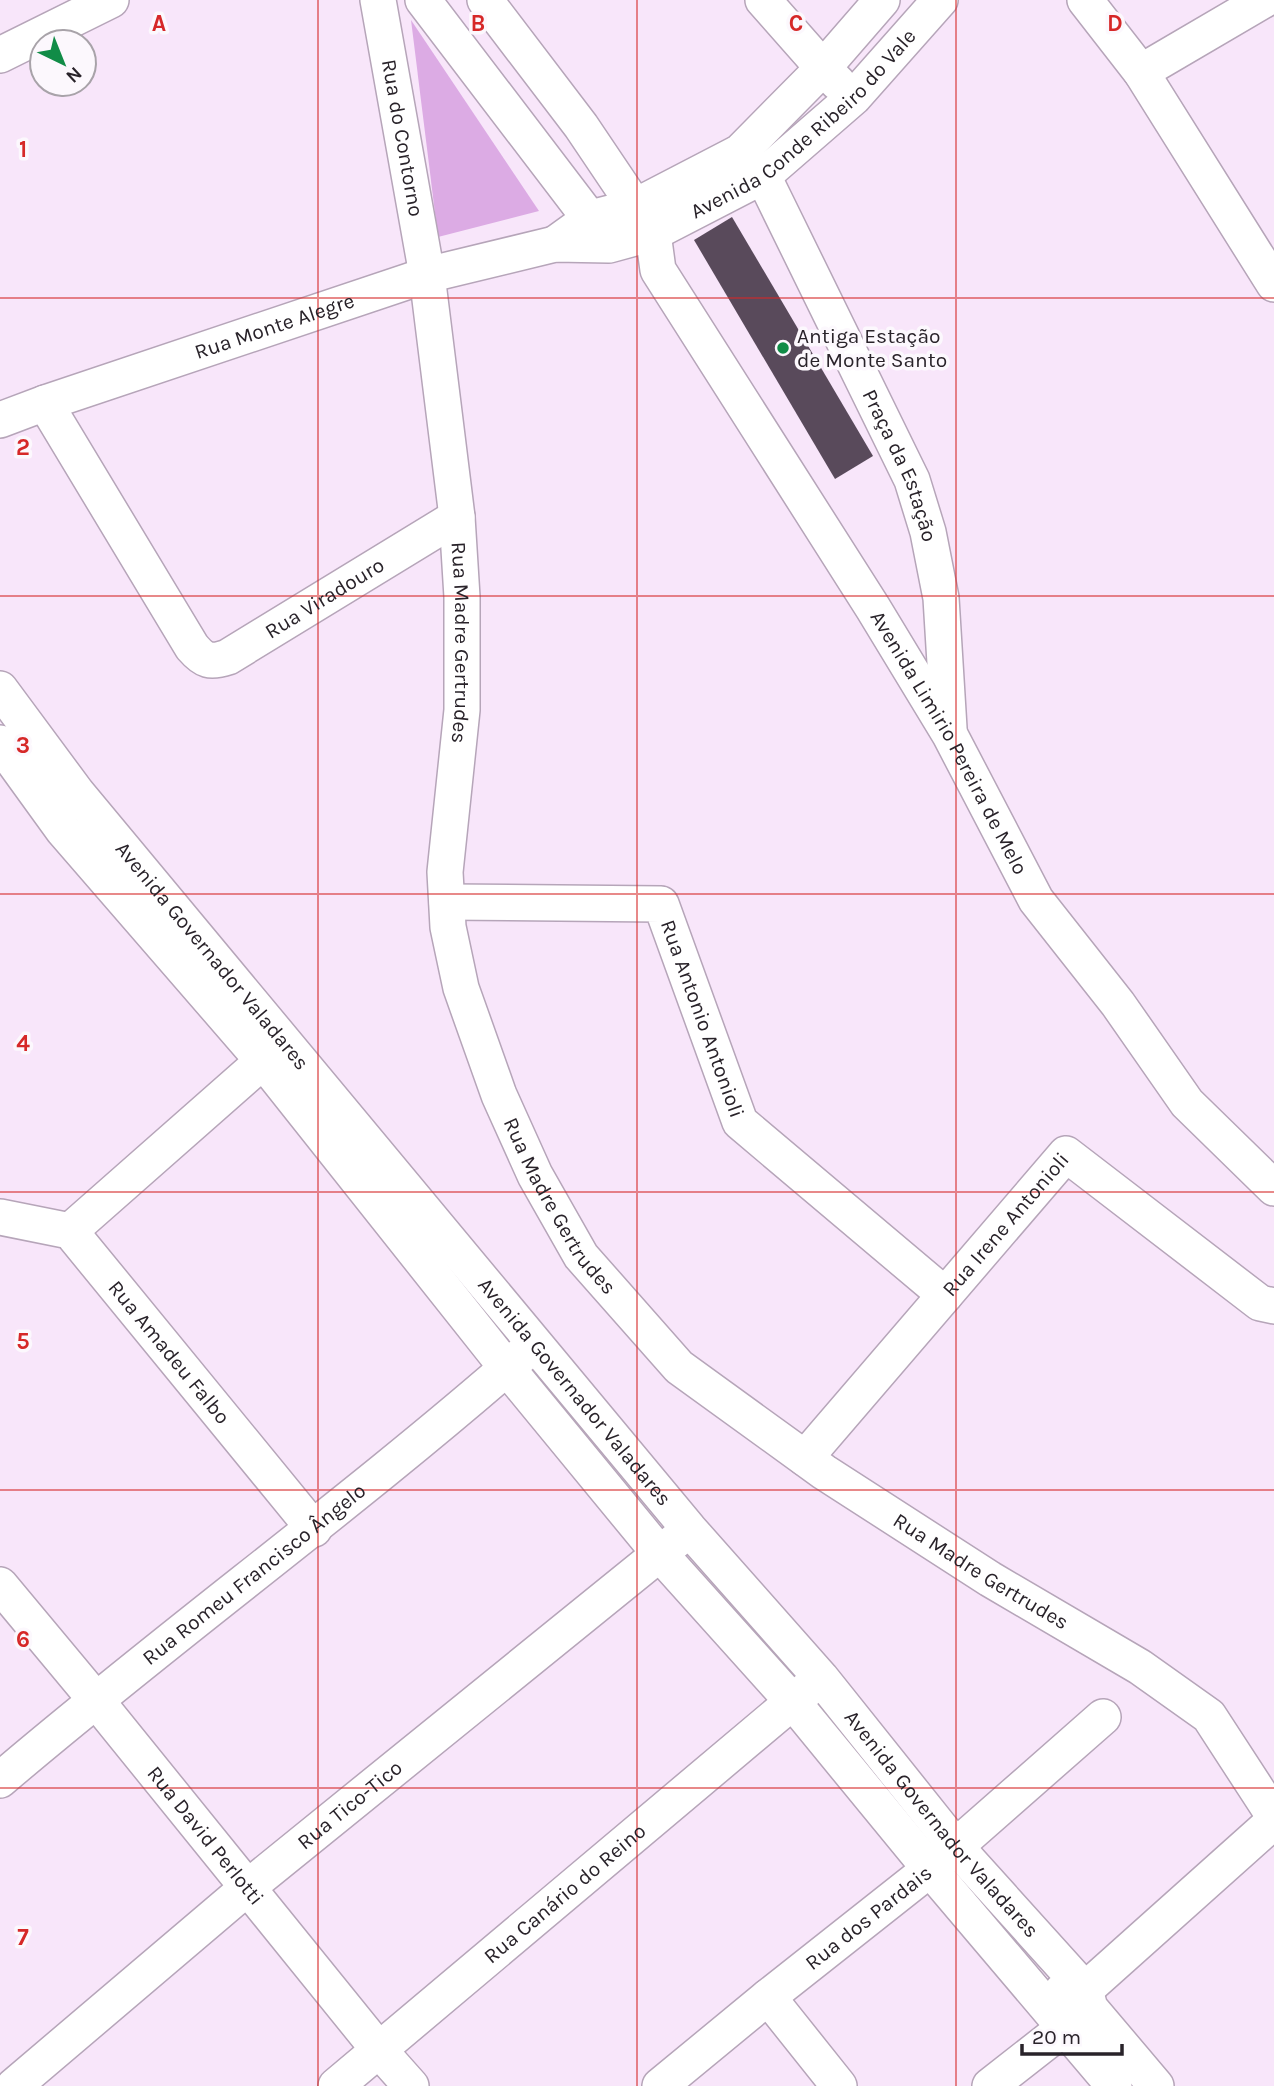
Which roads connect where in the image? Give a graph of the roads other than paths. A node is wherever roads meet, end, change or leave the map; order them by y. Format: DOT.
graph roads {
  1 [pos="111,0"];
  2 [pos="378,0"];
  3 [pos="423,0"];
  4 [pos="485,0"];
  5 [pos="763,0"];
  6 [pos="882,0"];
  7 [pos="940,0"];
  8 [pos="1086,0"];
  9 [pos="1264,0"];
  10 [pos="0,55"];
  11 [pos="823,68"];
  12 [pos="1141,72"];
  13 [pos="854,97"];
  14 [pos="751,164"];
  15 [pos="643,220"];
  16 [pos="600,232"];
  17 [pos="658,270"];
  18 [pos="427,275"];
  19 [pos="1274,284"];
  20 [pos="45,403"];
  21 [pos="0,420"];
  22 [pos="457,517"];
  23 [pos="0,689"];
  24 [pos="950,735"];
  25 [pos="0,743"];
  26 [pos="114,863"];
  27 [pos="447,902"];
  28 [pos="274,1052"];
  29 [pos="1274,1188"];
  30 [pos="0,1217"];
  31 [pos="70,1231"];
  32 [pos="945,1295"];
  33 [pos="1274,1306"];
  34 [pos="535,1344"];
  35 [pos="507,1368"];
  36 [pos="805,1458"];
  37 [pos="314,1529"];
  38 [pos="689,1529"];
  39 [pos="660,1554"];
  40 [pos="0,1586"];
  41 [pos="821,1678"];
  42 [pos="95,1699"];
  43 [pos="793,1702"];
  44 [pos="1102,1717"];
  45 [pos="0,1780"];
  46 [pos="1274,1819"];
  47 [pos="956,1847"];
  48 [pos="930,1869"];
  49 [pos="247,1888"];
  50 [pos="768,1997"];
  51 [pos="1080,2009"];
  52 [pos="379,2050"];
  53 [pos="14,2086"];
  54 [pos="336,2086"];
  55 [pos="411,2086"];
  56 [pos="660,2086"];
  57 [pos="839,2086"];
  58 [pos="990,2086"];
  59 [pos="1114,2086"];
  60 [pos="1156,2086"];
  1 -- 10 [label="street"];
  2 -- 18 [label="street, Rua do Contorno"];
  3 -- 16 [label="street"];
  4 -- 15 [label="street, Avenida Limirio Pereira de Melo"];
  5 -- 11 [label="street"];
  6 -- 11 [label="street, Avenida Conde Ribeiro do Vale"];
  7 -- 13 [label="street, Avenida Conde Ribeiro do Vale"];
  8 -- 12 [label="street"];
  9 -- 12 [label="street"];
  11 -- 13 [label="street"];
  11 -- 14 [label="street, Avenida Conde Ribeiro do Vale"];
  12 -- 19 [label="street"];
  13 -- 14 [label="street, Avenida Conde Ribeiro do Vale"];
  14 -- 15 [label="street, Avenida Conde Ribeiro do Vale"];
  14 -- 24 [label="street, Praça da Estação"];
  15 -- 16 [label="street, Rua Monte Alegre"];
  15 -- 17 [label="street, Avenida Limirio Pereira de Melo"];
  16 -- 17 [label="street"];
  16 -- 18 [label="street, Rua Monte Alegre"];
  17 -- 24 [label="street, Avenida Limirio Pereira de Melo"];
  18 -- 20 [label="street, Rua Monte Alegre"];
  18 -- 22 [label="street, Rua Madre Gertrudes"];
  20 -- 21 [label="street, Rua Monte Alegre"];
  20 -- 22 [label="street, Rua Viradouro"];
  22 -- 27 [label="street, Rua Madre Gertrudes"];
  23 -- 26 [label="street, Avenida Governador Valadares"];
  24 -- 29 [label="street, Avenida Limirio Pereira de Melo"];
  25 -- 26 [label="street, Avenida Governador Valadares"];
  26 -- 28 [label="street, Avenida Governador Valadares"];
  27 -- 32 [label="street, Rua Antonio Antonioli"];
  27 -- 36 [label="street, Rua Madre Gertrudes"];
  28 -- 31 [label="street"];
  28 -- 34 [label="street, Avenida Governador Valadares"];
  28 -- 35 [label="street, Avenida Governador Valadares"];
  30 -- 31 [label="street"];
  31 -- 37 [label="street, Rua Amadeu Falbo"];
  32 -- 33 [label="street, Rua Irene Antonioli"];
  32 -- 36 [label="street, Rua Irene Antonioli"];
  34 -- 35 [label="street, Rua Romeu Francisco Ângelo"];
  34 -- 38 [label="street, Avenida Governador Valadares"];
  35 -- 37 [label="street, Rua Romeu Francisco Ângelo"];
  35 -- 39 [label="street, Avenida Governador Valadares"];
  36 -- 46 [label="street, Rua Madre Gertrudes"];
  37 -- 42 [label="street, Rua Romeu Francisco Ângelo"];
  38 -- 39 [label="street, Rua Tico-Tico"];
  38 -- 41 [label="street, Avenida Governador Valadares"];
  39 -- 43 [label="street, Avenida Governador Valadares"];
  39 -- 49 [label="street, Rua Tico-Tico"];
  40 -- 42 [label="street, Rua David Perlotti"];
  41 -- 43 [label="street, Rua Canário do Reino"];
  41 -- 47 [label="street, Avenida Governador Valadares"];
  42 -- 45 [label="street, Rua Romeu Francisco Ângelo"];
  42 -- 49 [label="street, Rua David Perlotti"];
  43 -- 48 [label="street, Avenida Governador Valadares"];
  43 -- 52 [label="street, Rua Canário do Reino"];
  44 -- 47 [label="street, Rua dos Pardais"];
  46 -- 51 [label="street"];
  47 -- 48 [label="street, Rua dos Pardais"];
  47 -- 51 [label="street, Avenida Governador Valadares"];
  48 -- 50 [label="street, Rua dos Pardais"];
  48 -- 51 [label="street, Avenida Governador Valadares"];
  49 -- 52 [label="street, Rua David Perlotti"];
  49 -- 53 [label="street, Rua Tico-Tico"];
  50 -- 56 [label="street, Rua dos Pardais"];
  50 -- 57 [label="street"];
  51 -- 58 [label="street"];
  51 -- 59 [label="street, Avenida Governador Valadares"];
  51 -- 60 [label="street, Avenida Governador Valadares"];
  52 -- 54 [label="street, Rua Canário do Reino"];
  52 -- 55 [label="street, Rua David Perlotti"];
}
